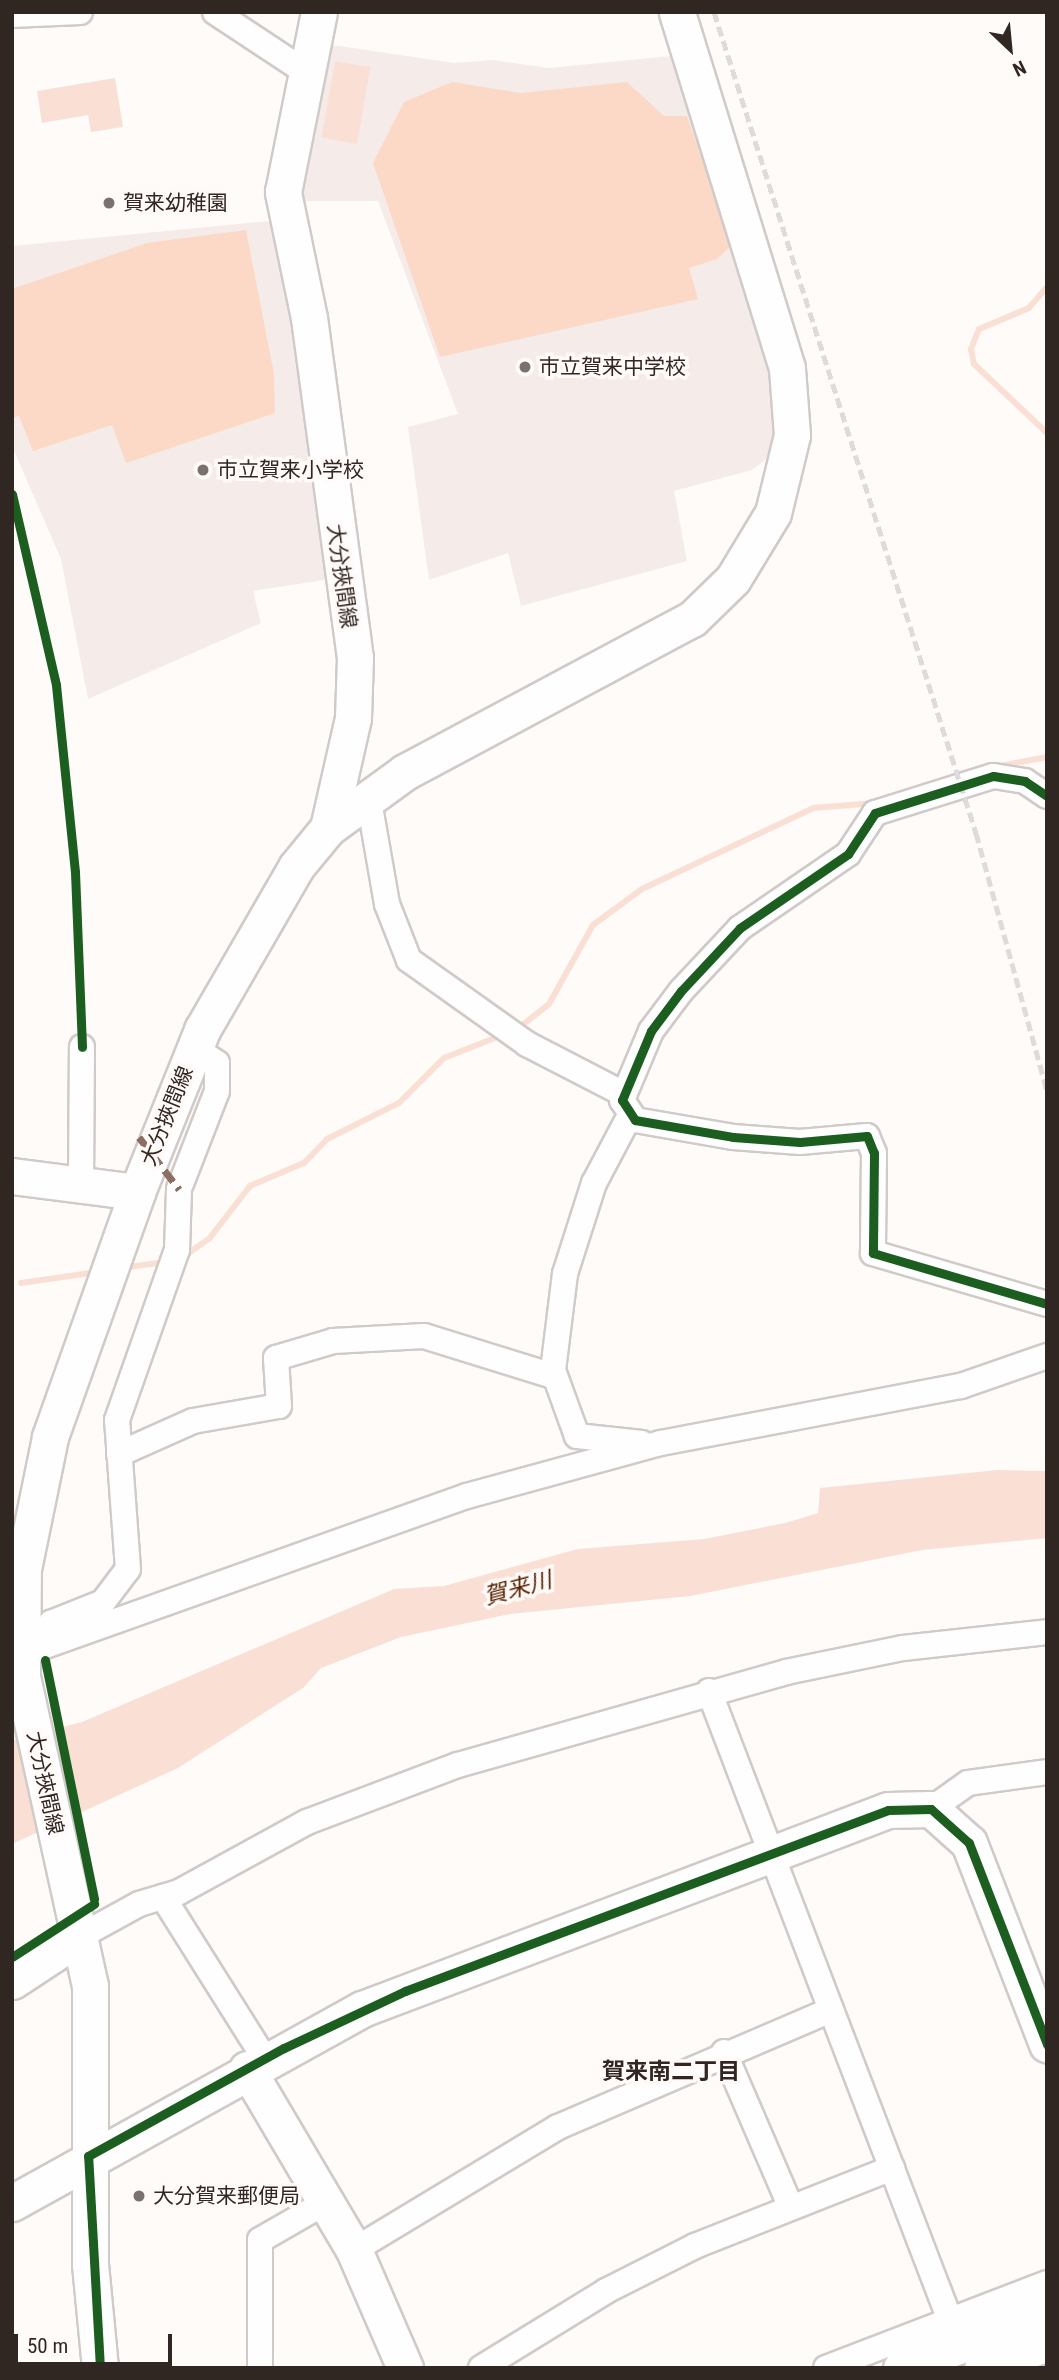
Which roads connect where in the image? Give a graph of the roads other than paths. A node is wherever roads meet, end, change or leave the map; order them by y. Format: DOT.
graph roads {
  1 [pos="80,12"];
  2 [pos="215,12"];
  3 [pos="319,12"];
  4 [pos="677,12"];
  5 [pos="12,15"];
  6 [pos="307,73"];
  7 [pos="368,795"];
  8 [pos="1047,796"];
  9 [pos="328,828"];
  10 [pos="82,1046"];
  11 [pos="195,1048"];
  12 [pos="622,1093"];
  13 [pos="629,1117"];
  14 [pos="12,1176"];
  15 [pos="74,1184"];
  16 [pos="137,1192"];
  17 [pos="1047,1304"];
  18 [pos="1047,1356"];
  19 [pos="553,1376"];
  20 [pos="662,1443"];
  21 [pos="119,1454"];
  22 [pos="1047,1632"];
  23 [pos="28,1659"];
  24 [pos="709,1691"];
  25 [pos="1047,1772"];
  26 [pos="931,1809"];
  27 [pos="771,1852"];
  28 [pos="163,1897"];
  29 [pos="76,1923"];
  30 [pos="12,1981"];
  31 [pos="1037,1991"];
  32 [pos="831,2010"];
  33 [pos="1047,2044"];
  34 [pos="724,2052"];
  35 [pos="256,2064"];
  36 [pos="88,2156"];
  37 [pos="892,2168"];
  38 [pos="326,2202"];
  39 [pos="12,2203"];
  40 [pos="790,2205"];
  41 [pos="354,2250"];
  42 [pos="1047,2283"];
  43 [pos="1047,2312"];
  44 [pos="950,2320"];
  45 [pos="1047,2343"];
  46 [pos="100,2368"];
  47 [pos="260,2368"];
  48 [pos="405,2368"];
  49 [pos="481,2368"];
  50 [pos="826,2368"];
  51 [pos="901,2368"];
  52 [pos="982,2368"];
  1 -- 5 [label="street"];
  2 -- 6 [label="street"];
  3 -- 6 [label="street, 大分挾間線"];
  4 -- 7 [label="street"];
  6 -- 9 [label="street, 大分挾間線"];
  7 -- 9 [label="street"];
  7 -- 12 [label="street"];
  8 -- 12 [label="street"];
  9 -- 11 [label="street, 大分挾間線"];
  10 -- 15 [label="street"];
  11 -- 16 [label="street, 大分挾間線"];
  11 -- 21 [label="street"];
  12 -- 13 [label="street"];
  13 -- 17 [label="street"];
  13 -- 19 [label="street"];
  14 -- 15 [label="street"];
  15 -- 16 [label="street"];
  16 -- 23 [label="street, 大分挾間線"];
  18 -- 20 [label="street"];
  19 -- 20 [label="street"];
  19 -- 21 [label="street"];
  20 -- 23 [label="street"];
  21 -- 23 [label="street"];
  22 -- 24 [label="street"];
  23 -- 29 [label="street, 大分挾間線"];
  24 -- 27 [label="street"];
  24 -- 28 [label="street"];
  25 -- 26 [label="street"];
  26 -- 27 [label="street"];
  26 -- 31 [label="street"];
  27 -- 32 [label="street"];
  27 -- 35 [label="street"];
  28 -- 29 [label="street"];
  28 -- 35 [label="street"];
  29 -- 30 [label="street"];
  29 -- 36 [label="street, 大分挾間線"];
  31 -- 33 [label="street"];
  32 -- 34 [label="street"];
  32 -- 37 [label="street"];
  34 -- 40 [label="street"];
  34 -- 41 [label="street"];
  35 -- 36 [label="street"];
  35 -- 38 [label="street"];
  36 -- 39 [label="street"];
  36 -- 46 [label="street, 大分挾間線"];
  37 -- 40 [label="street"];
  37 -- 44 [label="street"];
  38 -- 41 [label="street"];
  38 -- 47 [label="street"];
  40 -- 49 [label="street"];
  41 -- 48 [label="street"];
  42 -- 44 [label="street"];
  43 -- 51 [label="street"];
  44 -- 50 [label="street"];
  45 -- 52 [label="street"];
}
